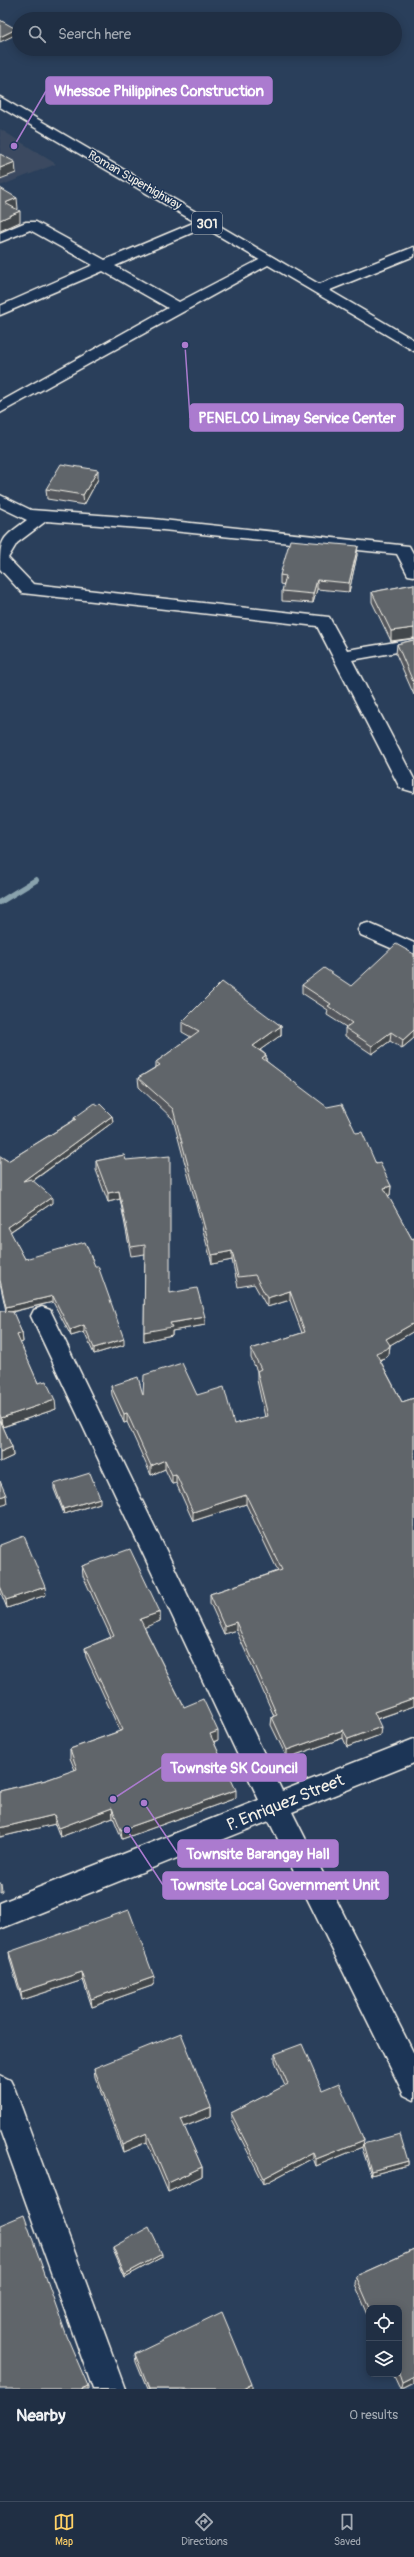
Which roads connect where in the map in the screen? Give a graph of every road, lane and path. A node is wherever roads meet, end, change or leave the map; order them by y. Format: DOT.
graph roads {
  1 [pos="0,101"];
  2 [pos="205,222"];
  3 [pos="0,238"];
  4 [pos="414,251"];
  5 [pos="270,260"];
  6 [pos="104,264"];
  7 [pos="320,290"];
  8 [pos="179,308"];
  9 [pos="0,311"];
  10 [pos="414,346"];
  11 [pos="0,408"];
  12 [pos="0,500"];
  13 [pos="42,516"];
  14 [pos="0,558"];
  15 [pos="414,570"];
  16 [pos="414,644"];
  17 [pos="341,656"];
  18 [pos="414,786"];
  19 [pos="368,930"];
  20 [pos="414,951"];
  21 [pos="42,1316"];
  22 [pos="414,1751"];
  23 [pos="275,1806"];
  24 [pos="0,1916"];
  25 [pos="414,2085"];
  26 [pos="0,2090"];
  27 [pos="109,2389"];
  1 -- 2 [label="street, Roman Superhighway / 301"];
  2 -- 5 [label="street, Roman Superhighway / 301"];
  2 -- 6 [label="street"];
  3 -- 6 [label="street"];
  4 -- 7 [label="street"];
  5 -- 7 [label="street, Roman Superhighway / 301"];
  5 -- 8 [label="street"];
  6 -- 8 [label="street"];
  6 -- 9 [label="street"];
  7 -- 10 [label="street, Roman Superhighway / 301"];
  8 -- 11 [label="street"];
  12 -- 13 [label="street"];
  13 -- 14 [label="street"];
  13 -- 15 [label="street"];
  14 -- 17 [label="street"];
  16 -- 17 [label="street"];
  17 -- 18 [label="street"];
  19 -- 20 [label="street"];
  21 -- 23 [label="street"];
  22 -- 23 [label="street, P. Enriquez Street"];
  23 -- 24 [label="street, P. Enriquez Street"];
  23 -- 25 [label="street"];
  26 -- 27 [label="street"];
}
